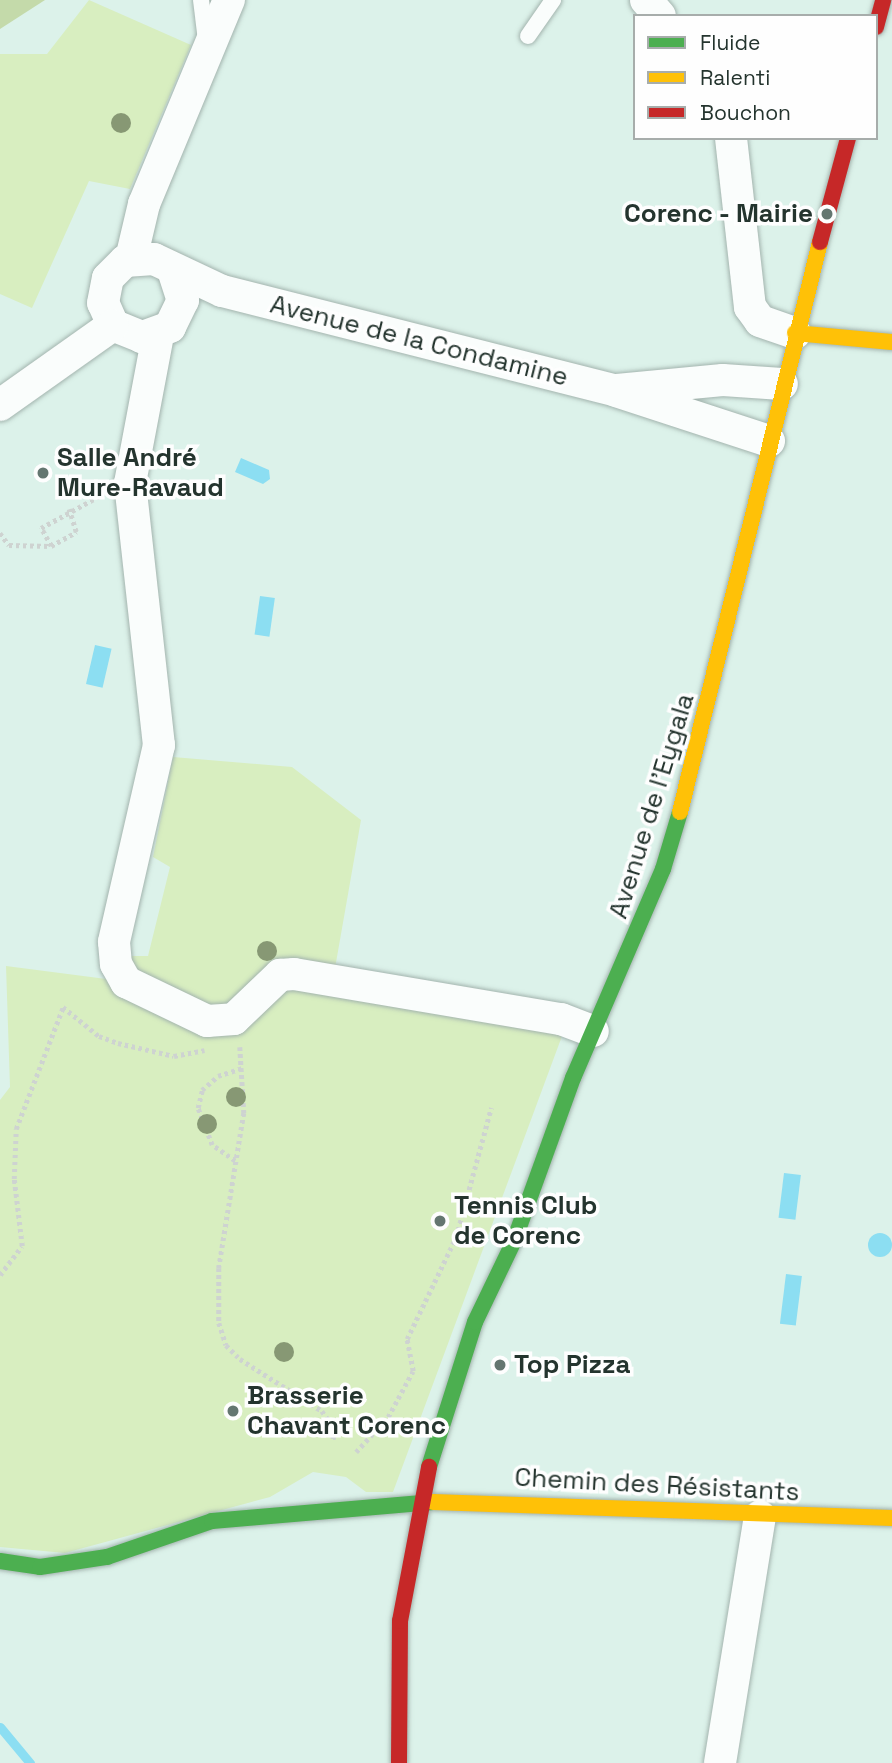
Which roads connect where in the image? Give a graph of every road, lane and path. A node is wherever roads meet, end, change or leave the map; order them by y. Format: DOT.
graph roads {
  1 [pos="201,0"];
  2 [pos="229,0"];
  3 [pos="553,0"];
  4 [pos="646,0"];
  5 [pos="883,0"];
  6 [pos="658,14"];
  7 [pos="878,19"];
  8 [pos="528,36"];
  9 [pos="208,49"];
  10 [pos="731,140"];
  11 [pos="847,140"];
  12 [pos="131,259"];
  13 [pos="173,270"];
  14 [pos="222,291"];
  15 [pos="113,325"];
  16 [pos="168,325"];
  17 [pos="795,333"];
  18 [pos="892,342"];
  19 [pos="782,384"];
  20 [pos="615,391"];
  21 [pos="0,405"];
  22 [pos="769,441"];
  23 [pos="130,483"];
  24 [pos="69,509"];
  25 [pos="0,533"];
  26 [pos="51,546"];
  27 [pos="234,1019"];
  28 [pos="593,1031"];
  29 [pos="210,1048"];
  30 [pos="243,1068"];
  31 [pos="491,1108"];
  32 [pos="235,1161"];
  33 [pos="0,1275"];
  34 [pos="333,1442"];
  35 [pos="356,1452"];
  36 [pos="420,1504"];
  37 [pos="760,1516"];
  38 [pos="892,1518"];
  39 [pos="0,1561"];
  40 [pos="399,1763"];
  41 [pos="720,1763"];
  1 -- 9 [label="lane"];
  2 -- 9 [label="street"];
  3 -- 8 [label="lane"];
  4 -- 6 [label="street"];
  5 -- 7 [label="street"];
  9 -- 12 [label="street"];
  10 -- 17 [label="street"];
  11 -- 17 [label="street, Avenue de l'Eygala"];
  12 -- 13 [label="street, Avenue de la Condamine"];
  12 -- 15 [label="street"];
  13 -- 14 [label="street, Avenue de la Condamine"];
  13 -- 16 [label="street"];
  14 -- 16 [label="street"];
  14 -- 20 [label="street, Avenue de la Condamine"];
  15 -- 16 [label="street"];
  15 -- 21 [label="street"];
  16 -- 23 [label="street"];
  17 -- 18 [label="street"];
  17 -- 19 [label="street, Avenue de l'Eygala"];
  19 -- 20 [label="street, Avenue de la Condamine"];
  19 -- 22 [label="street, Avenue de l'Eygala"];
  20 -- 22 [label="street, Avenue de la Condamine"];
  22 -- 28 [label="street, Avenue de l'Eygala"];
  23 -- 24 [label="path"];
  23 -- 27 [label="street"];
  24 -- 26 [label="path"];
  24 -- 26 [label="path"];
  25 -- 26 [label="path"];
  27 -- 28 [label="street"];
  27 -- 30 [label="path"];
  28 -- 36 [label="street, Avenue de l'Eygala"];
  29 -- 33 [label="path"];
  30 -- 32 [label="path"];
  30 -- 32 [label="path"];
  31 -- 35 [label="path"];
  32 -- 34 [label="path"];
  36 -- 37 [label="street, Chemin des Résistants"];
  36 -- 39 [label="street, Chemin des Résistants"];
  36 -- 40 [label="street, Avenue de l'Eygala"];
  37 -- 38 [label="street, Chemin des Résistants"];
  37 -- 41 [label="street"];
}
